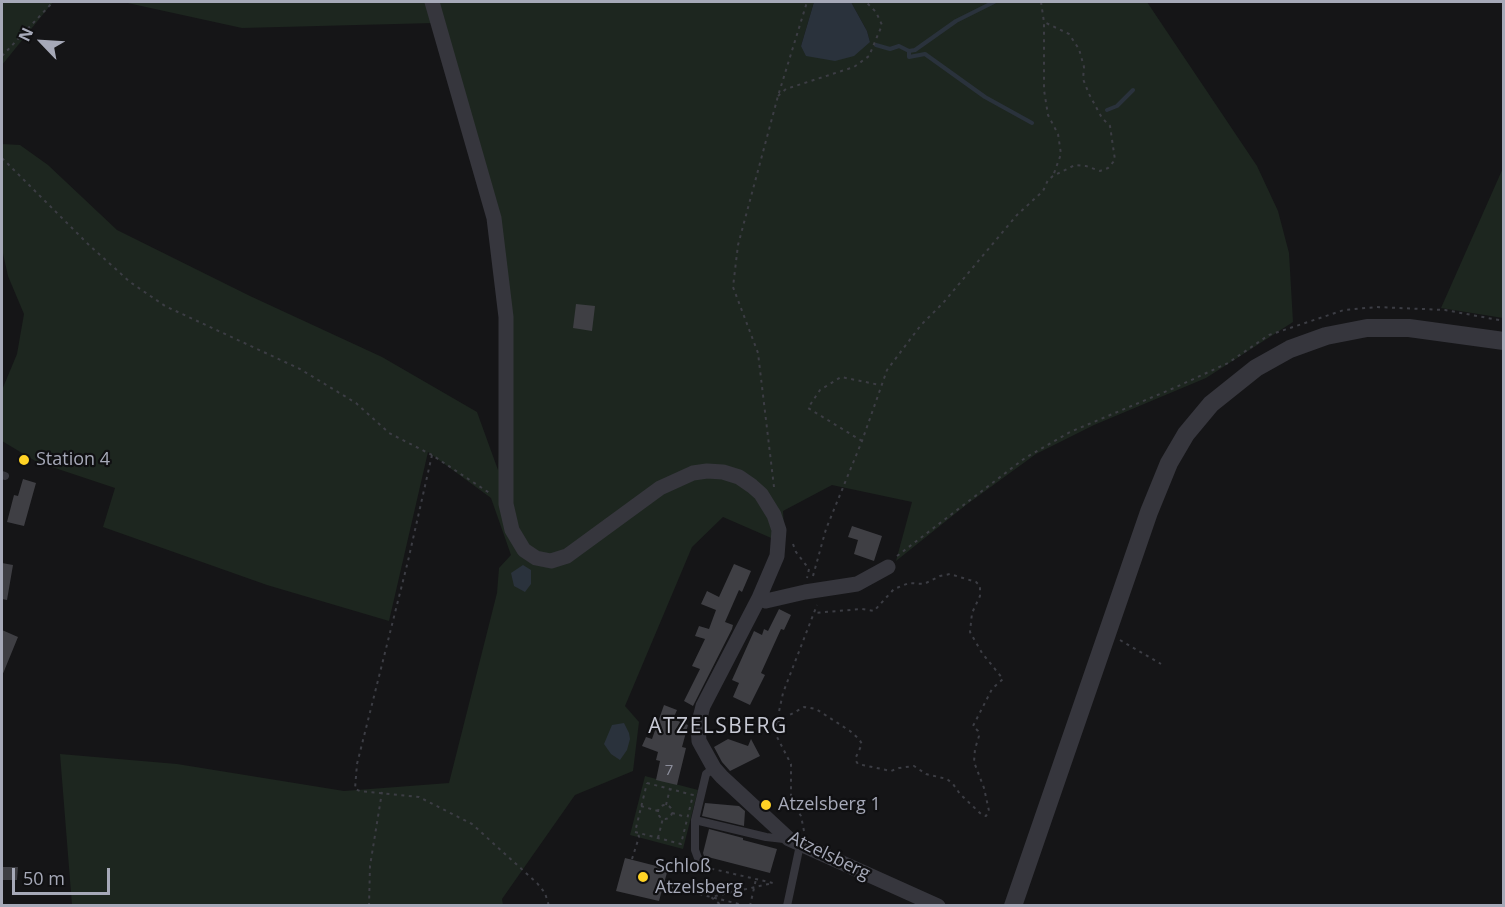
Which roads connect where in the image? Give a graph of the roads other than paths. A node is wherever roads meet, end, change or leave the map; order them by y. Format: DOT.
graph roads {
  1 [pos="432,2"];
  2 [pos="1503,341"];
  3 [pos="888,567"];
  4 [pos="759,598"];
  5 [pos="714,768"];
  6 [pos="691,819"];
  7 [pos="794,842"];
  8 [pos="698,858"];
  9 [pos="787,906"];
  10 [pos="938,906"];
  11 [pos="1013,906"];
  1 -- 4 [label="street, Atzelsberg"];
  2 -- 11 [label="street"];
  3 -- 4 [label="street"];
  4 -- 5 [label="street, Atzelsberg"];
  5 -- 6 [label="lane"];
  5 -- 7 [label="street, Atzelsberg"];
  6 -- 7 [label="lane"];
  6 -- 8 [label="lane"];
  7 -- 9 [label="lane"];
  7 -- 10 [label="street, Atzelsberg"];
}
